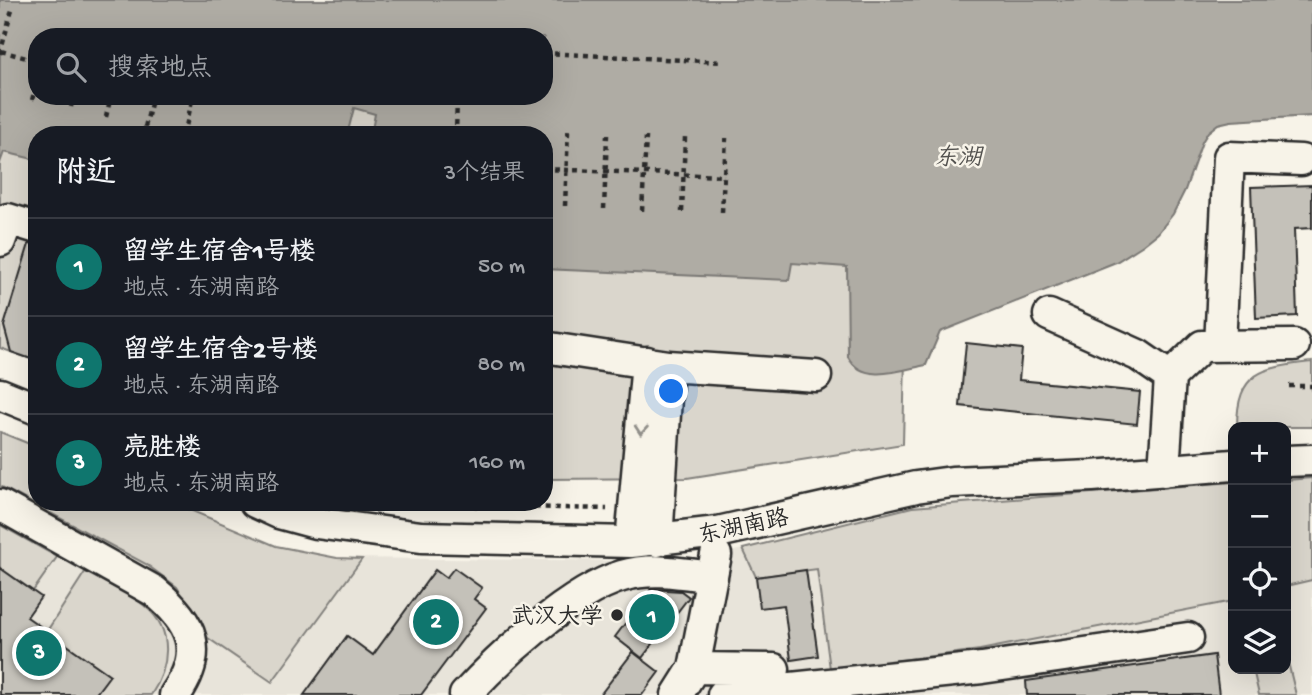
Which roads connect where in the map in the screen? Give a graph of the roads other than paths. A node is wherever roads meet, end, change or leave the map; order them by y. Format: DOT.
graph roads {
  1 [pos="1301,159"];
  2 [pos="28,225"];
  3 [pos="0,241"];
  4 [pos="1049,315"];
  5 [pos="1220,345"];
  6 [pos="1294,345"];
  7 [pos="553,348"];
  8 [pos="657,364"];
  9 [pos="816,376"];
  10 [pos="1170,377"];
  11 [pos="0,394"];
  12 [pos="28,405"];
  13 [pos="1312,460"];
  14 [pos="1291,461"];
  15 [pos="1228,465"];
  16 [pos="1164,471"];
  17 [pos="0,505"];
  18 [pos="275,511"];
  19 [pos="644,542"];
  20 [pos="1188,638"];
  21 [pos="694,668"];
  22 [pos="774,669"];
  23 [pos="983,681"];
  24 [pos="175,695"];
  25 [pos="465,695"];
  26 [pos="677,695"];
  27 [pos="723,695"];
  1 -- 5 [label="street"];
  2 -- 3 [label="street"];
  4 -- 10 [label="street"];
  5 -- 6 [label="street"];
  5 -- 10 [label="street"];
  7 -- 8 [label="street"];
  8 -- 9 [label="street"];
  8 -- 19 [label="street"];
  10 -- 16 [label="street"];
  11 -- 12 [label="street"];
  13 -- 14 [label="street"];
  15 -- 16 [label="street, 东湖南路"];
  16 -- 19 [label="street, 东湖南路"];
  17 -- 24 [label="street"];
  18 -- 19 [label="street, 东湖南路"];
  20 -- 23 [label="street"];
  21 -- 22 [label="street"];
  21 -- 25 [label="street"];
  21 -- 26 [label="street"];
  23 -- 27 [label="street"];
}
